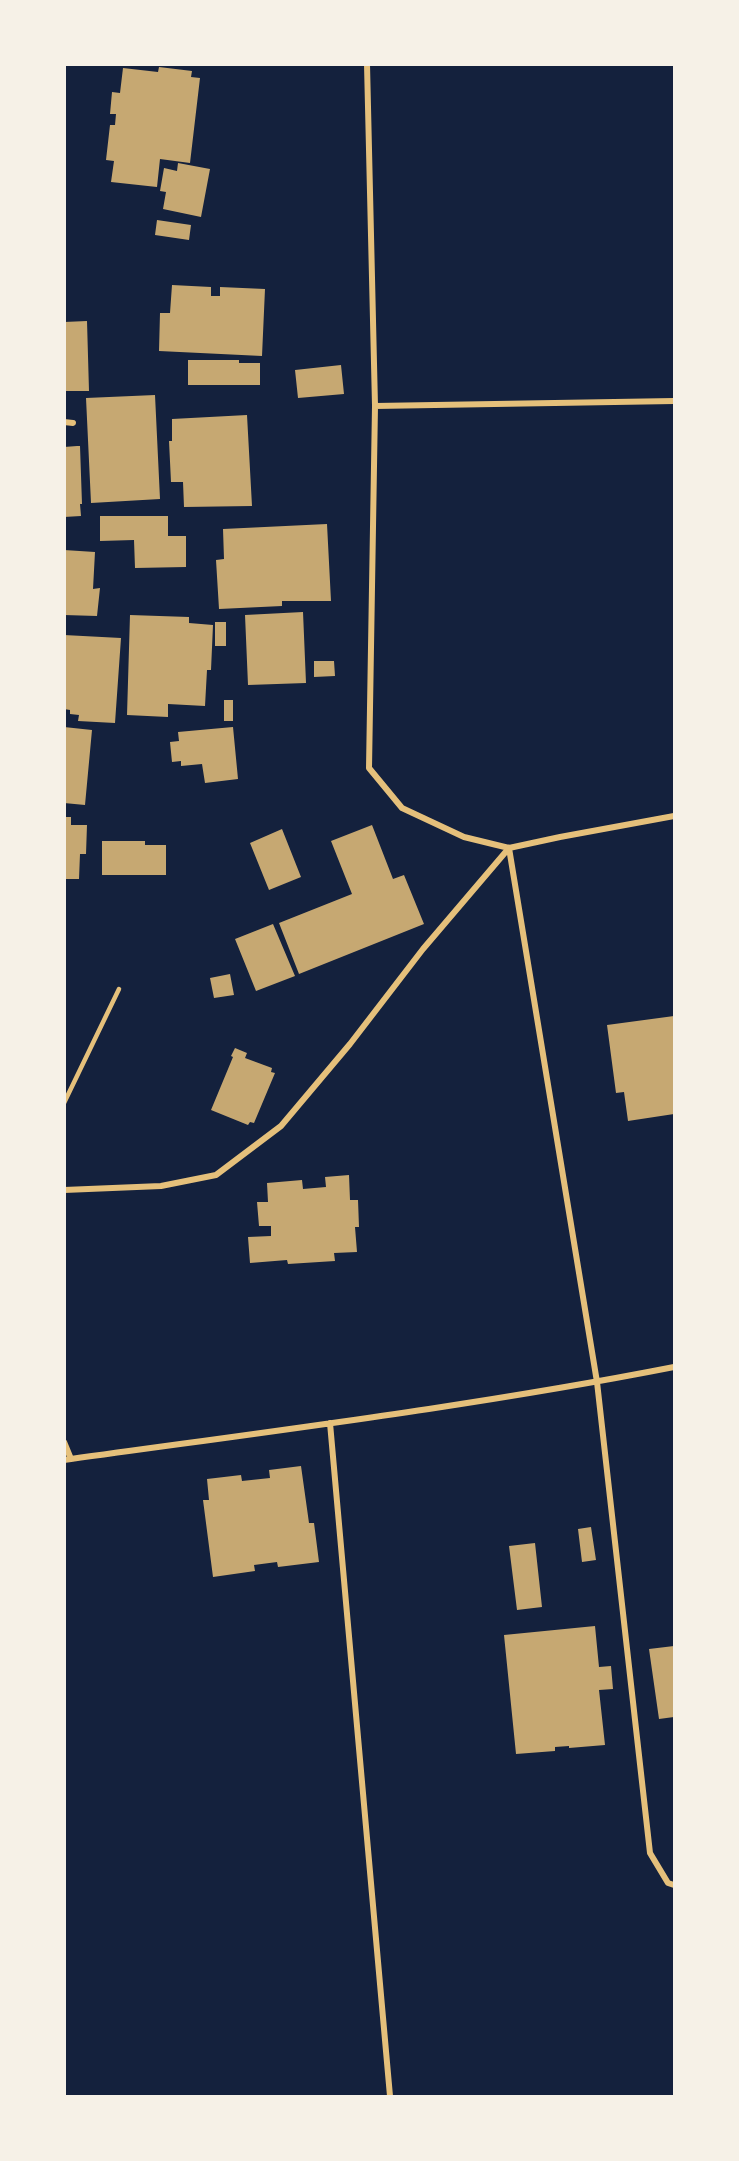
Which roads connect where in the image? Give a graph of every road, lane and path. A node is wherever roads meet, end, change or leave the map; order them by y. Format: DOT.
graph roads {
  1 [pos="368,64"];
  2 [pos="675,400"];
  3 [pos="375,406"];
  4 [pos="64,422"];
  5 [pos="73,423"];
  6 [pos="675,816"];
  7 [pos="509,848"];
  8 [pos="119,989"];
  9 [pos="64,1103"];
  10 [pos="64,1190"];
  11 [pos="675,1367"];
  12 [pos="597,1382"];
  13 [pos="330,1423"];
  14 [pos="64,1442"];
  15 [pos="68,1460"];
  16 [pos="675,1886"];
  17 [pos="390,2097"];
  1 -- 3 [label="street"];
  2 -- 3 [label="street"];
  3 -- 7 [label="street"];
  4 -- 5 [label="street"];
  6 -- 7 [label="street"];
  7 -- 10 [label="street"];
  7 -- 12 [label="street"];
  8 -- 9 [label="lane"];
  11 -- 12 [label="street"];
  12 -- 13 [label="street"];
  12 -- 16 [label="street"];
  13 -- 15 [label="street"];
  13 -- 17 [label="street"];
  14 -- 15 [label="street"];
}
